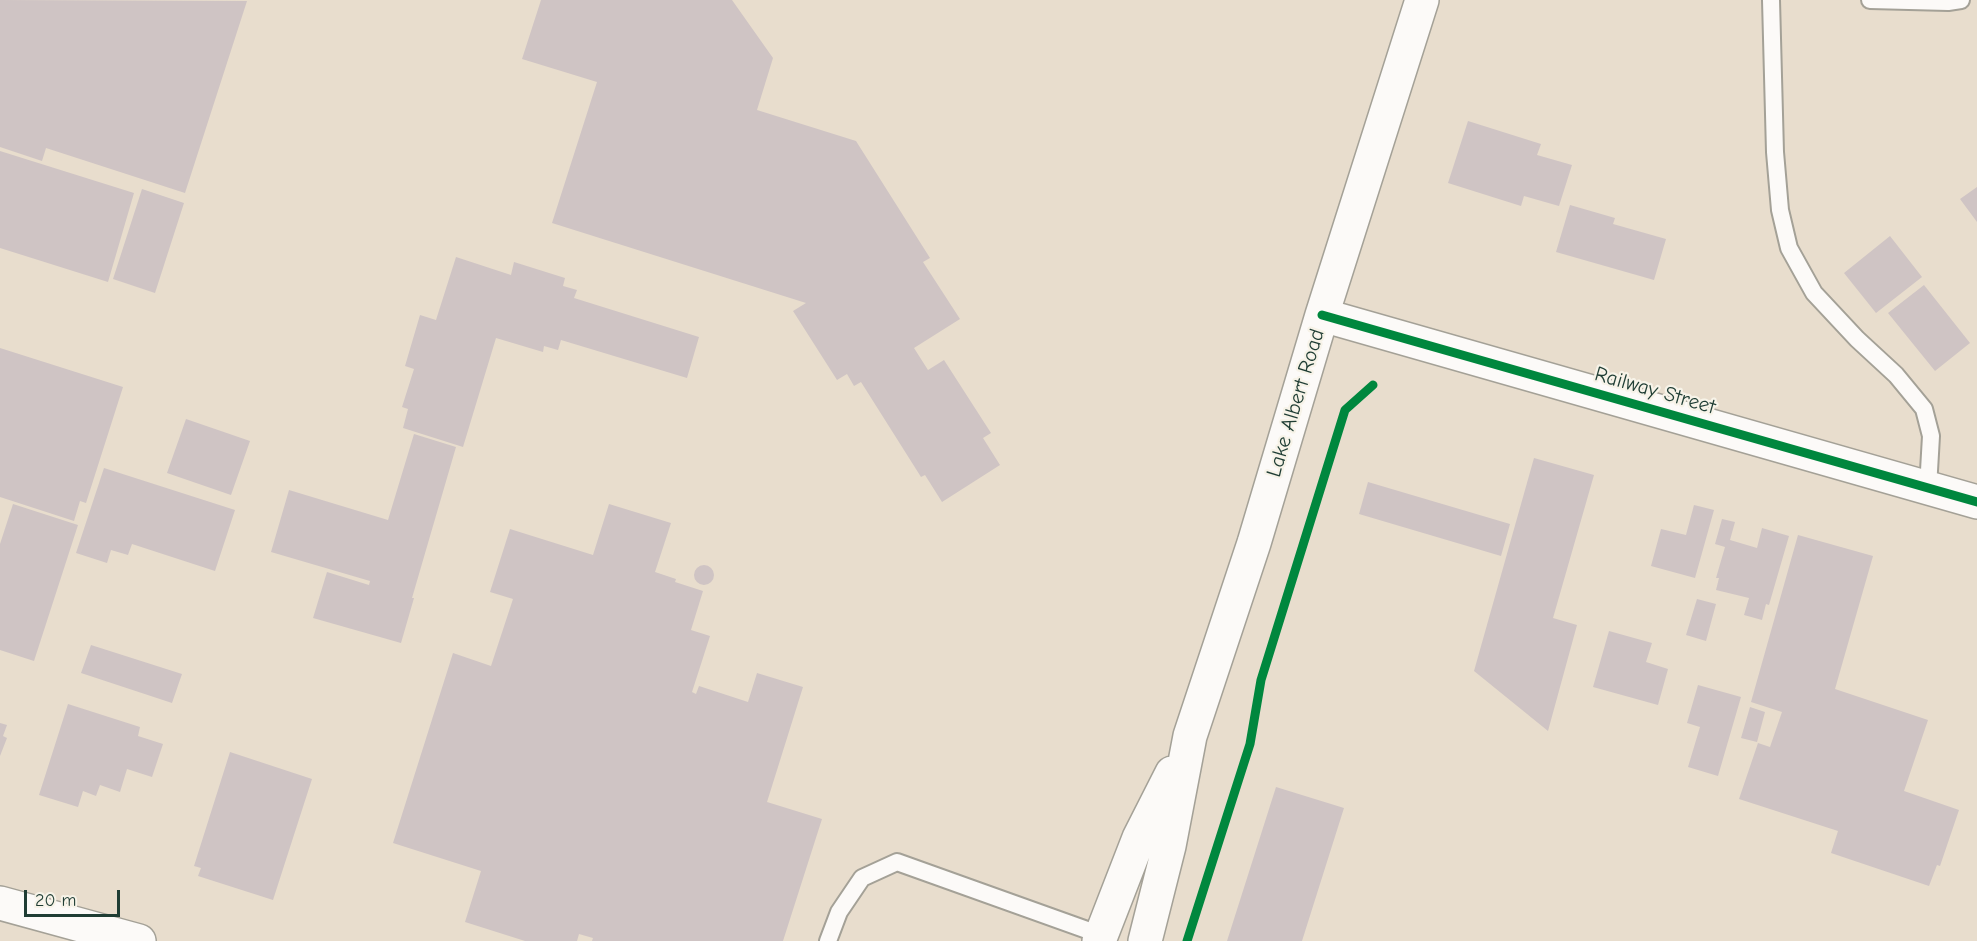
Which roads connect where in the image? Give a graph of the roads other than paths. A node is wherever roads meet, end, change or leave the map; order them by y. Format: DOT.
graph roads {
  1 [pos="1422,0"];
  2 [pos="1771,0"];
  3 [pos="1870,0"];
  4 [pos="1961,0"];
  5 [pos="1322,315"];
  6 [pos="1928,488"];
  7 [pos="1977,502"];
  8 [pos="1190,736"];
  9 [pos="0,903"];
  10 [pos="1100,938"];
  11 [pos="139,941"];
  12 [pos="828,941"];
  13 [pos="1145,941"];
  1 -- 5 [label="main road, Lake Albert Road"];
  2 -- 6 [label="lane"];
  3 -- 4 [label="lane"];
  5 -- 6 [label="main road, Railway Street"];
  5 -- 8 [label="main road, Lake Albert Road"];
  6 -- 7 [label="main road, Railway Street"];
  8 -- 10 [label="main road, Lake Albert Road"];
  8 -- 13 [label="main road, Lake Albert Road"];
  9 -- 11 [label="main road"];
  10 -- 12 [label="lane"];
}
